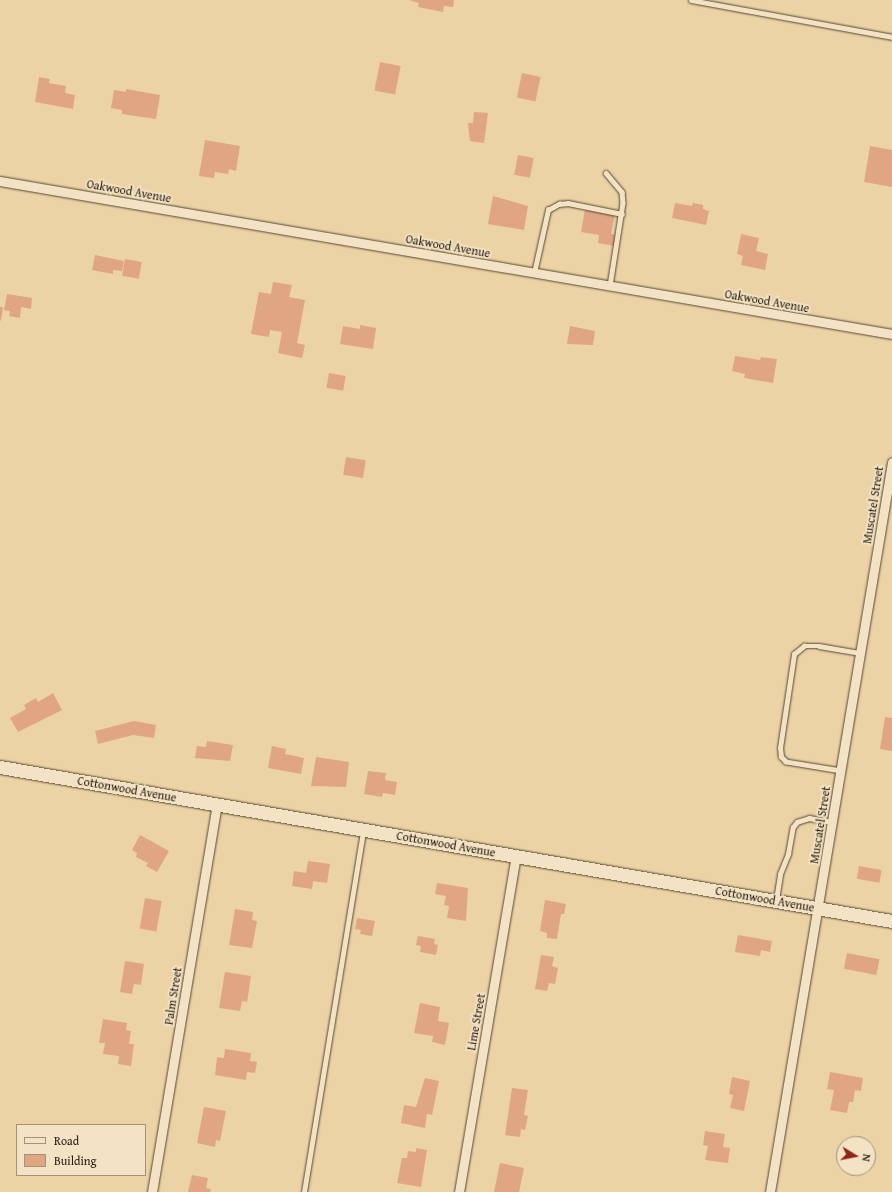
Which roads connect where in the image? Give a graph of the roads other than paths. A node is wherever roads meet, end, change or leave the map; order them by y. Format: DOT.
graph roads {
  1 [pos="691,0"];
  2 [pos="892,37"];
  3 [pos="606,173"];
  4 [pos="0,181"];
  5 [pos="622,214"];
  6 [pos="534,273"];
  7 [pos="610,286"];
  8 [pos="892,334"];
  9 [pos="892,462"];
  10 [pos="860,653"];
  11 [pos="0,767"];
  12 [pos="841,771"];
  13 [pos="217,804"];
  14 [pos="832,822"];
  15 [pos="364,830"];
  16 [pos="516,856"];
  17 [pos="776,901"];
  18 [pos="818,908"];
  19 [pos="892,921"];
  20 [pos="152,1192"];
  21 [pos="304,1192"];
  22 [pos="459,1192"];
  23 [pos="770,1192"];
  1 -- 2 [label="lane"];
  3 -- 5 [label="lane"];
  4 -- 6 [label="street, Oakwood Avenue"];
  5 -- 6 [label="lane"];
  5 -- 7 [label="lane"];
  6 -- 7 [label="street, Oakwood Avenue"];
  7 -- 8 [label="street, Oakwood Avenue"];
  9 -- 10 [label="street, Muscatel Street"];
  10 -- 12 [label="street, Muscatel Street"];
  10 -- 12 [label="lane"];
  11 -- 13 [label="street, Cottonwood Avenue"];
  12 -- 14 [label="street, Muscatel Street"];
  13 -- 15 [label="street, Cottonwood Avenue"];
  13 -- 20 [label="street, Palm Street"];
  14 -- 17 [label="lane"];
  14 -- 18 [label="street, Muscatel Street"];
  15 -- 16 [label="street, Cottonwood Avenue"];
  15 -- 21 [label="lane"];
  16 -- 17 [label="street, Cottonwood Avenue"];
  16 -- 22 [label="street, Lime Street"];
  17 -- 18 [label="street, Cottonwood Avenue"];
  18 -- 19 [label="street, Cottonwood Avenue"];
  18 -- 23 [label="street, Muscatel Street"];
}
